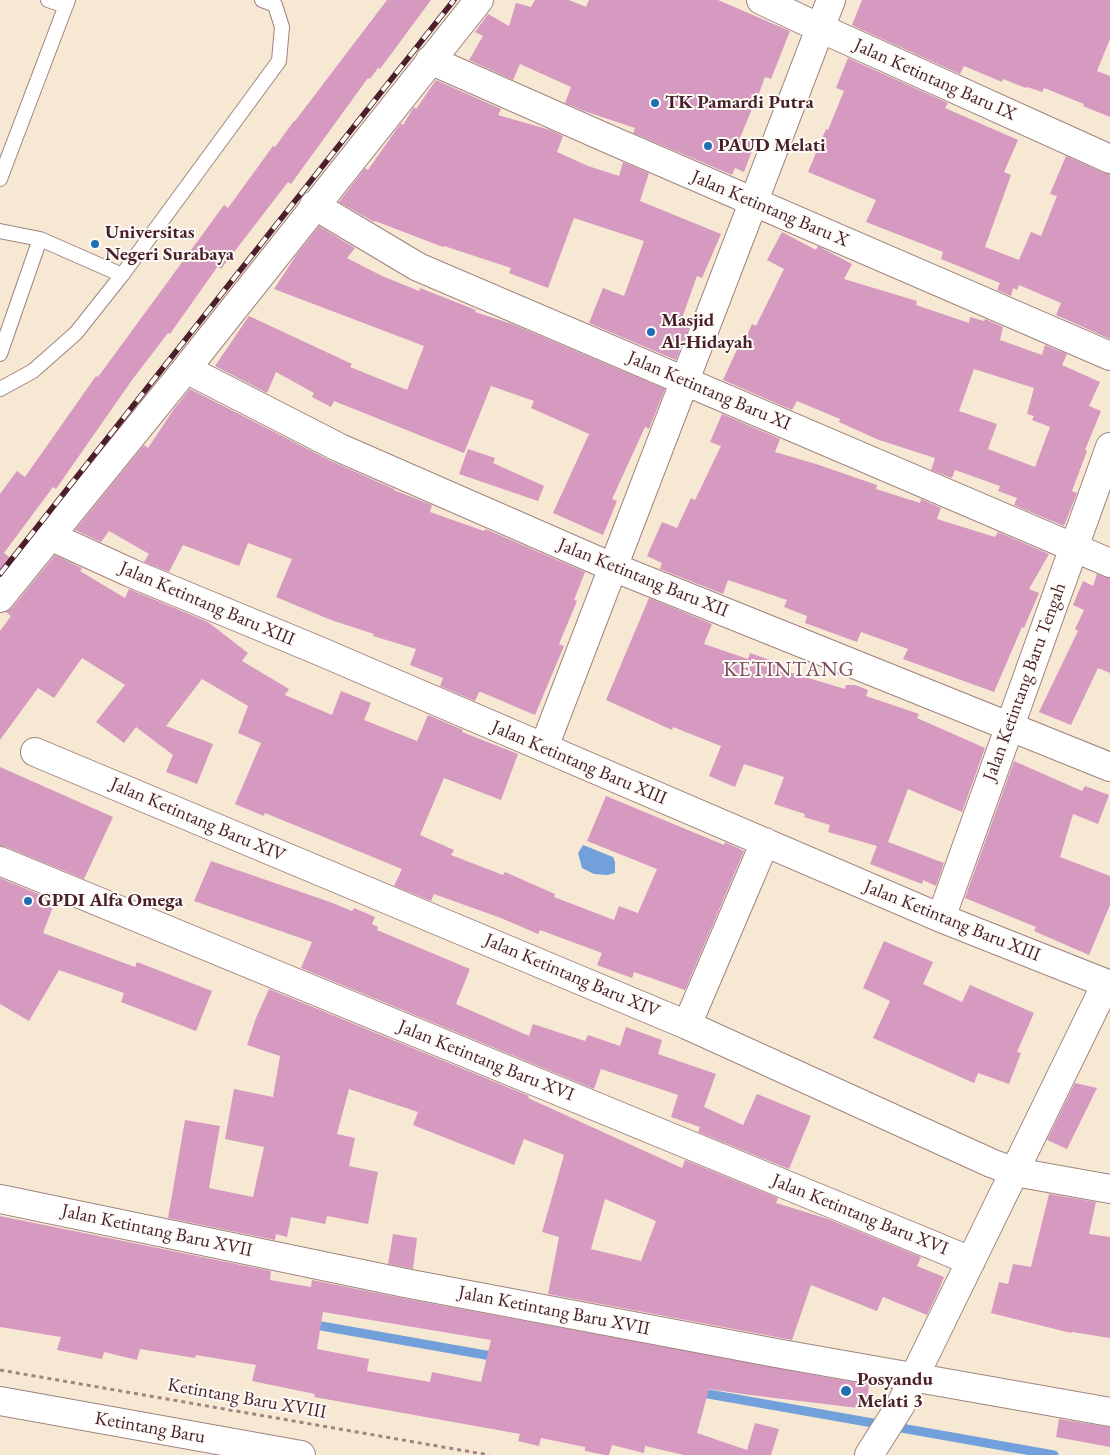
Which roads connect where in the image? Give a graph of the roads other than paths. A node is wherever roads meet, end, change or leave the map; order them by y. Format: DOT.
graph roads {
  1 [pos="48,0"];
  2 [pos="262,0"];
  3 [pos="479,0"];
  4 [pos="761,0"];
  5 [pos="831,0"];
  6 [pos="67,3"];
  7 [pos="820,28"];
  8 [pos="430,60"];
  9 [pos="1110,159"];
  10 [pos="0,179"];
  11 [pos="753,202"];
  12 [pos="314,205"];
  13 [pos="0,231"];
  14 [pos="40,239"];
  15 [pos="122,275"];
  16 [pos="0,354"];
  17 [pos="1110,356"];
  18 [pos="186,369"];
  19 [pos="685,381"];
  20 [pos="0,389"];
  21 [pos="1110,447"];
  22 [pos="50,536"];
  23 [pos="1074,547"];
  24 [pos="1110,563"];
  25 [pos="613,567"];
  26 [pos="0,598"];
  27 [pos="1009,726"];
  28 [pos="544,747"];
  29 [pos="36,752"];
  30 [pos="1110,767"];
  31 [pos="765,842"];
  32 [pos="0,861"];
  33 [pos="941,918"];
  34 [pos="1108,984"];
  35 [pos="687,1025"];
  36 [pos="1014,1172"];
  37 [pos="1110,1189"];
  38 [pos="0,1199"];
  39 [pos="971,1261"];
  40 [pos="915,1377"];
  41 [pos="0,1401"];
  42 [pos="1110,1412"];
  43 [pos="208,1446"];
  44 [pos="301,1455"];
  45 [pos="869,1455"];
  1 -- 6 [label="lane"];
  2 -- 15 [label="lane"];
  3 -- 8 [label="street"];
  4 -- 7 [label="street, Jalan Ketintang Baru IX"];
  5 -- 7 [label="street"];
  6 -- 10 [label="lane"];
  7 -- 9 [label="street, Jalan Ketintang Baru IX"];
  7 -- 11 [label="street"];
  8 -- 11 [label="street, Jalan Ketintang Baru X"];
  8 -- 12 [label="street"];
  11 -- 17 [label="street, Jalan Ketintang Baru X"];
  11 -- 19 [label="street"];
  12 -- 18 [label="street"];
  12 -- 19 [label="street, Jalan Ketintang Baru XI"];
  13 -- 14 [label="lane"];
  14 -- 15 [label="lane"];
  14 -- 16 [label="lane"];
  15 -- 20 [label="lane"];
  18 -- 22 [label="street"];
  18 -- 25 [label="street, Jalan Ketintang Baru XII"];
  19 -- 23 [label="street, Jalan Ketintang Baru XI"];
  19 -- 25 [label="street"];
  21 -- 23 [label="street, Jalan Ketintang Baru Tengah"];
  22 -- 26 [label="street"];
  22 -- 28 [label="street, Jalan Ketintang Baru XIII"];
  23 -- 24 [label="street, Jalan Ketintang Baru XI"];
  23 -- 27 [label="street, Jalan Ketintang Baru Tengah"];
  25 -- 27 [label="street, Jalan Ketintang Baru XII"];
  25 -- 28 [label="street"];
  27 -- 30 [label="street, Jalan Ketintang Baru XII"];
  27 -- 33 [label="street, Jalan Ketintang Baru Tengah"];
  28 -- 31 [label="street, Jalan Ketintang Baru XIII"];
  29 -- 35 [label="street, Jalan Ketintang Baru XIV"];
  31 -- 33 [label="street, Jalan Ketintang Baru XIII"];
  31 -- 35 [label="street"];
  32 -- 39 [label="street, Jalan Ketintang Baru XVI"];
  33 -- 34 [label="street, Jalan Ketintang Baru XIII"];
  34 -- 36 [label="street"];
  35 -- 36 [label="street, Jalan Ketintang Baru XIV"];
  36 -- 37 [label="street, Jalan Ketintang Baru XIV"];
  36 -- 39 [label="street"];
  38 -- 40 [label="street, Jalan Ketintang Baru XVII"];
  39 -- 40 [label="street"];
  40 -- 42 [label="street, Jalan Ketintang Baru XVII"];
  40 -- 45 [label="street"];
  41 -- 43 [label="street, Ketintang Baru"];
  43 -- 44 [label="street, Ketintang Baru"];
}
